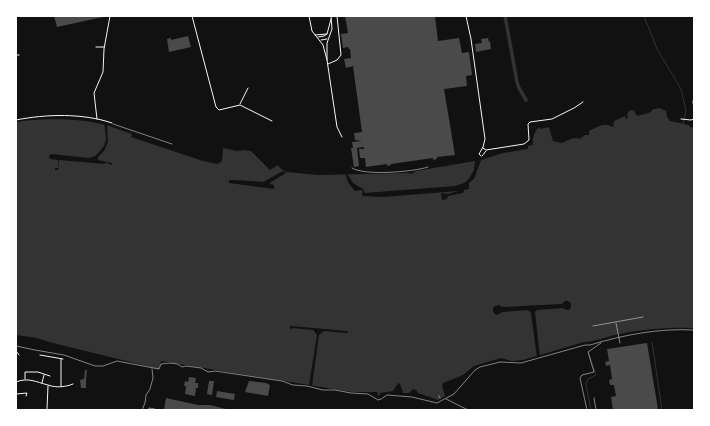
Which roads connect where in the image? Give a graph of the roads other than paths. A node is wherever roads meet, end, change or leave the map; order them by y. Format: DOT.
graph roads {
  1 [pos="110,16"];
  2 [pos="192,16"];
  3 [pos="309,16"];
  4 [pos="331,16"];
  5 [pos="337,16"];
  6 [pos="466,16"];
  7 [pos="331,19"];
  8 [pos="327,34"];
  9 [pos="314,35"];
  10 [pos="317,37"];
  11 [pos="328,38"];
  12 [pos="320,40"];
  13 [pos="96,47"];
  14 [pos="104,47"];
  15 [pos="16,55"];
  16 [pos="19,56"];
  17 [pos="328,60"];
  18 [pos="328,64"];
  19 [pos="248,88"];
  20 [pos="693,101"];
  21 [pos="583,102"];
  22 [pos="240,105"];
  23 [pos="694,110"];
  24 [pos="96,119"];
  25 [pos="681,119"];
  26 [pos="694,119"];
  27 [pos="16,120"];
  28 [pos="272,121"];
  29 [pos="112,123"];
  30 [pos="342,137"];
  31 [pos="172,144"];
  32 [pos="483,147"];
  33 [pos="486,150"];
  34 [pos="428,167"];
  35 [pos="352,168"];
  36 [pos="16,351"];
  37 [pos="19,355"];
  38 [pos="40,355"];
  39 [pos="60,358"];
  40 [pos="63,359"];
  41 [pos="44,374"];
  42 [pos="50,376"];
  43 [pos="25,379"];
  44 [pos="16,382"];
  45 [pos="42,383"];
  46 [pos="74,384"];
  47 [pos="48,386"];
  48 [pos="61,387"];
  49 [pos="16,394"];
  50 [pos="26,396"];
  51 [pos="47,409"];
  52 [pos="39,410"];
  53 [pos="55,410"];
  54 [pos="560,410"];
  55 [pos="563,410"];
  1 -- 14 [label="street"];
  2 -- 22 [label="street"];
  3 -- 9 [label="street"];
  4 -- 7 [label="street"];
  5 -- 18 [label="street"];
  6 -- 32 [label="street"];
  7 -- 8 [label="street"];
  7 -- 11 [label="street"];
  8 -- 9 [label="street"];
  8 -- 10 [label="street"];
  9 -- 10 [label="street"];
  10 -- 12 [label="street"];
  11 -- 12 [label="street"];
  11 -- 17 [label="street"];
  12 -- 17 [label="street"];
  13 -- 14 [label="street"];
  14 -- 24 [label="street"];
  15 -- 16 [label="street"];
  17 -- 18 [label="street"];
  18 -- 30 [label="street"];
  19 -- 22 [label="street"];
  20 -- 23 [label="street"];
  21 -- 33 [label="street"];
  22 -- 28 [label="street"];
  24 -- 27 [label="street"];
  24 -- 29 [label="street"];
  25 -- 26 [label="street"];
  29 -- 31 [label="lane"];
  32 -- 33 [label="street"];
  32 -- 33 [label="street"];
  34 -- 35 [label="lane"];
  36 -- 37 [label="street"];
  38 -- 39 [label="street"];
  39 -- 40 [label="street"];
  39 -- 48 [label="street"];
  41 -- 42 [label="street"];
  41 -- 43 [label="street"];
  41 -- 45 [label="street"];
  43 -- 44 [label="street"];
  43 -- 45 [label="street"];
  45 -- 47 [label="street"];
  46 -- 48 [label="street"];
  47 -- 48 [label="street"];
  47 -- 51 [label="street"];
  49 -- 50 [label="street"];
  51 -- 52 [label="street"];
  51 -- 53 [label="street"];
  54 -- 55 [label="street"];
}
